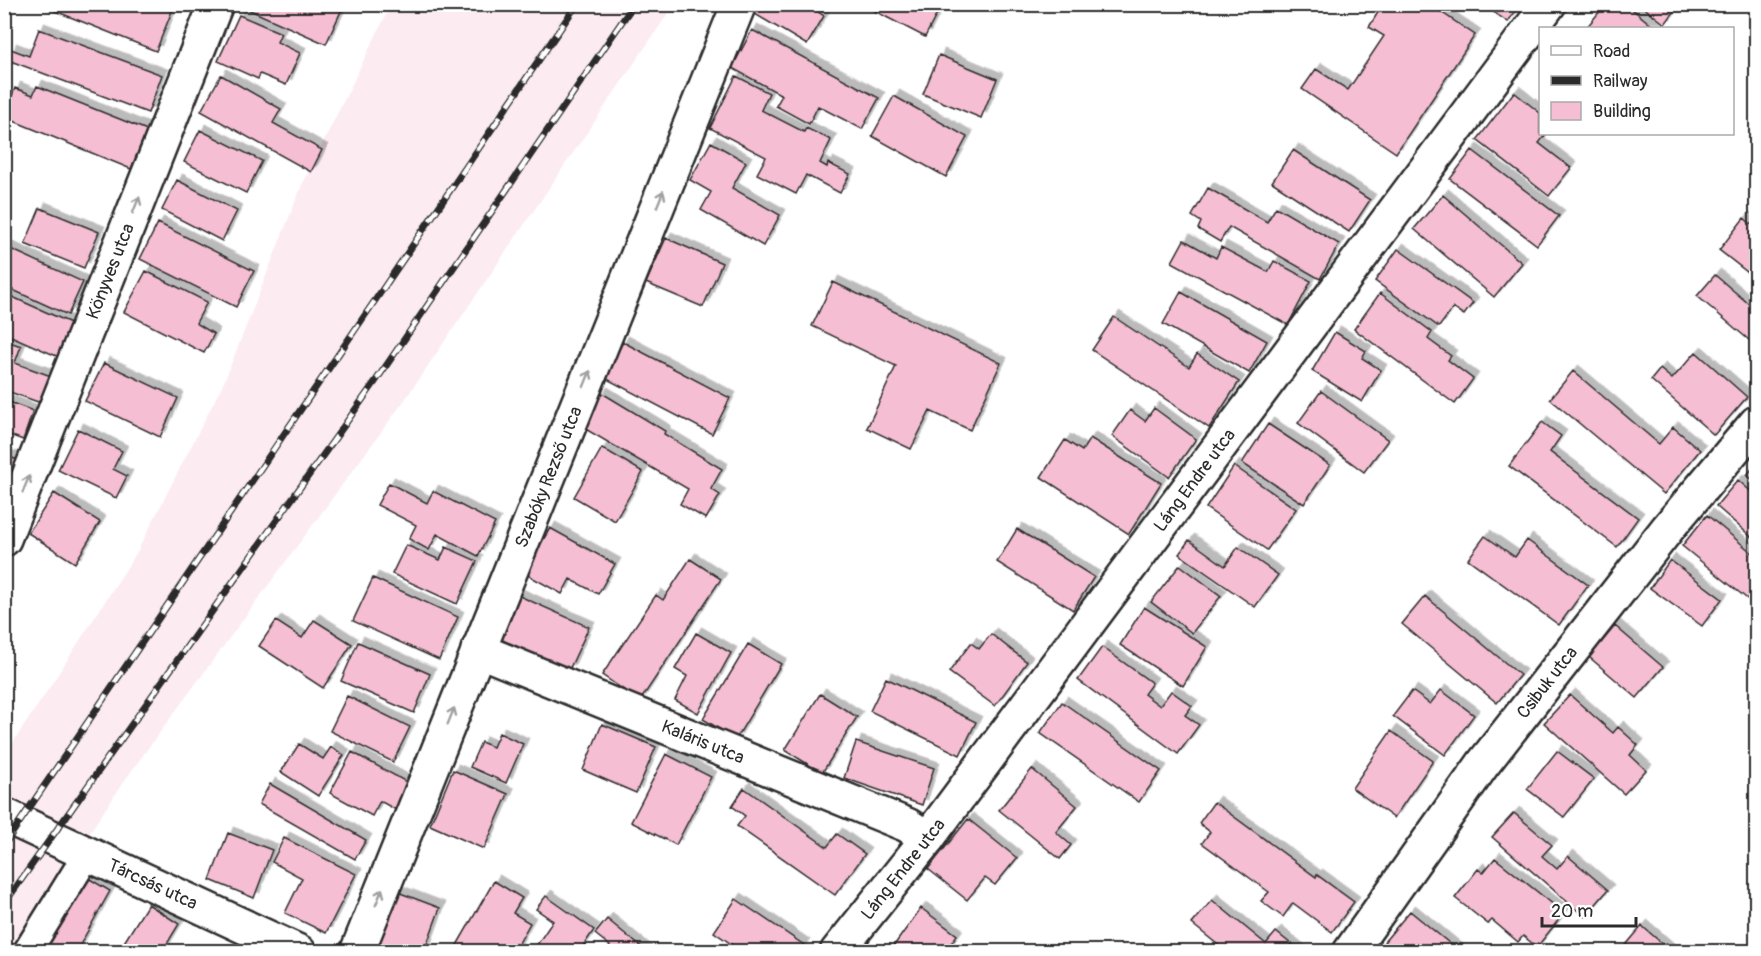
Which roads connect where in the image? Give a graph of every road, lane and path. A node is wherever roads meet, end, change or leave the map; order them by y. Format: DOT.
graph roads {
  1 [pos="216,4"];
  2 [pos="739,4"];
  3 [pos="1549,4"];
  4 [pos="1756,423"];
  5 [pos="4,539"];
  6 [pos="478,650"];
  7 [pos="4,815"];
  8 [pos="928,838"];
  9 [pos="88,853"];
  10 [pos="27,951"];
  11 [pos="299,951"];
  12 [pos="357,951"];
  13 [pos="837,951"];
  14 [pos="1350,951"];
  5 -- 1 [label="street, Könyves utca, one-way"];
  6 -- 2 [label="street, Szabóky Rezső utca, one-way"];
  3 -- 8 [label="street, Láng Endre utca"];
  4 -- 14 [label="street, Csibuk utca"];
  6 -- 8 [label="street, Kaláris utca"];
  12 -- 6 [label="street, Szabóky Rezső utca, one-way"];
  7 -- 9 [label="street, Tárcsás utca"];
  8 -- 13 [label="street, Láng Endre utca"];
  9 -- 10 [label="street"];
  9 -- 11 [label="street, Tárcsás utca"];
}
